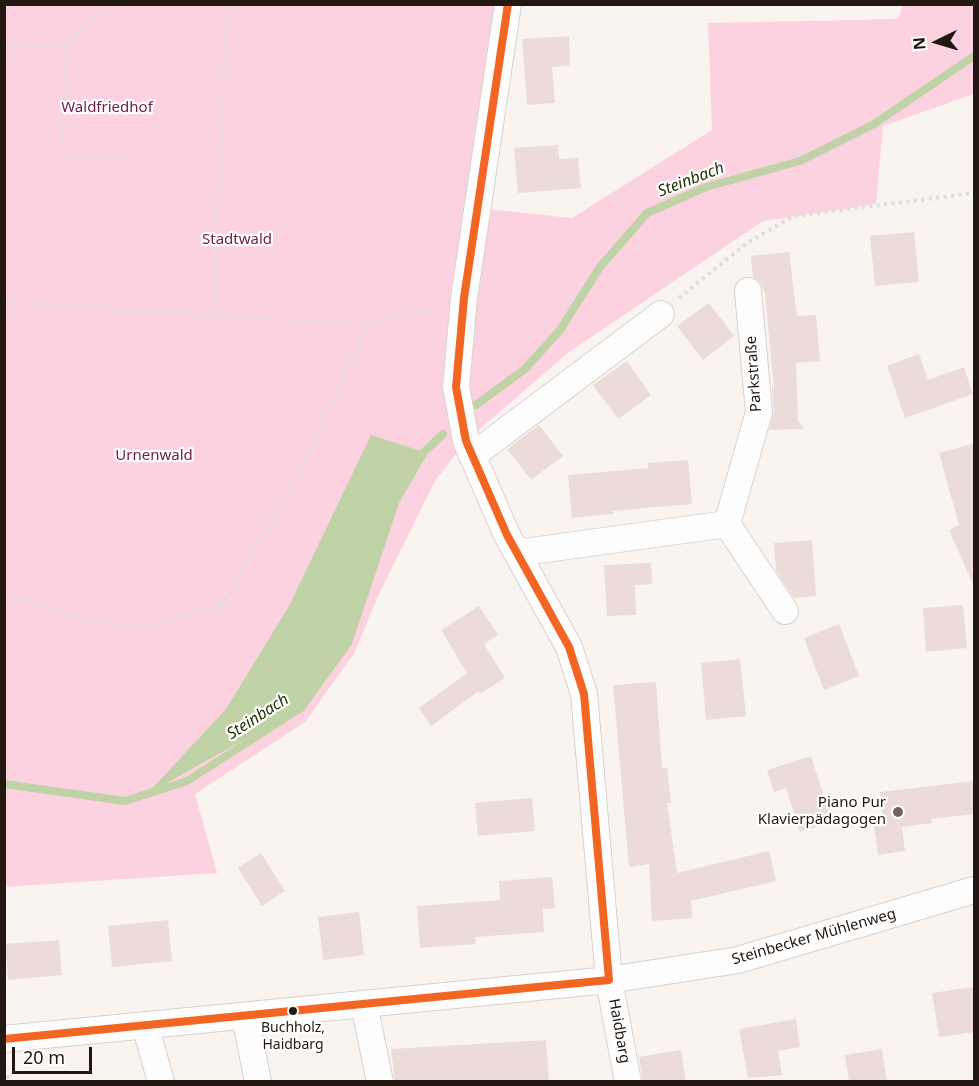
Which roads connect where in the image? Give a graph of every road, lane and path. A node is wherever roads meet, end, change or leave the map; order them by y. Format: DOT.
graph roads {
  1 [pos="114,4"];
  2 [pos="227,4"];
  3 [pos="508,4"];
  4 [pos="66,44"];
  5 [pos="4,47"];
  6 [pos="126,156"];
  7 [pos="975,193"];
  8 [pos="748,291"];
  9 [pos="464,298"];
  10 [pos="4,302"];
  11 [pos="213,311"];
  12 [pos="661,314"];
  13 [pos="368,325"];
  14 [pos="472,456"];
  15 [pos="727,524"];
  16 [pos="517,553"];
  17 [pos="4,596"];
  18 [pos="785,611"];
  19 [pos="975,890"];
  20 [pos="609,981"];
  21 [pos="364,1004"];
  22 [pos="245,1016"];
  23 [pos="145,1025"];
  24 [pos="4,1039"];
  25 [pos="4,1069"];
  26 [pos="11,1082"];
  27 [pos="161,1082"];
  28 [pos="258,1082"];
  29 [pos="380,1082"];
  30 [pos="628,1082"];
  1 -- 4 [label="path"];
  2 -- 11 [label="path"];
  3 -- 9 [label="street"];
  4 -- 5 [label="path"];
  4 -- 6 [label="path"];
  7 -- 12 [label="path"];
  8 -- 15 [label="street, Parkstraße"];
  9 -- 13 [label="path"];
  9 -- 14 [label="street"];
  10 -- 13 [label="path"];
  12 -- 14 [label="street"];
  13 -- 17 [label="path"];
  14 -- 16 [label="street"];
  15 -- 16 [label="street"];
  15 -- 18 [label="street"];
  16 -- 20 [label="street"];
  19 -- 20 [label="street, Steinbecker Mühlenweg"];
  20 -- 21 [label="street, Steinbecker Mühlenweg"];
  20 -- 30 [label="street, Haidbarg"];
  21 -- 22 [label="street, Steinbecker Mühlenweg"];
  21 -- 29 [label="street"];
  22 -- 23 [label="street, Steinbecker Mühlenweg"];
  22 -- 28 [label="street"];
  23 -- 24 [label="street, Steinbecker Mühlenweg"];
  23 -- 27 [label="street"];
  25 -- 26 [label="path"];
}
